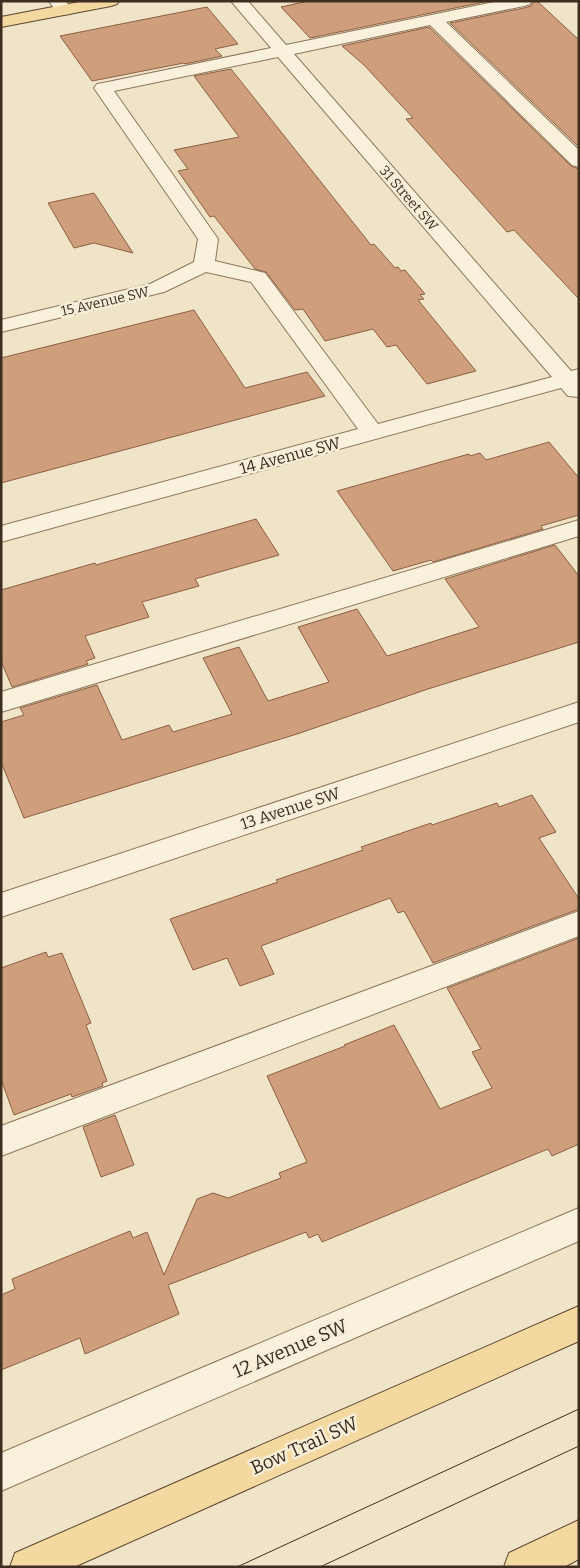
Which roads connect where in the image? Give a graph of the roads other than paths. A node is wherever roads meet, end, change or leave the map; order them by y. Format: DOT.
graph roads {
  1 [pos="111,1"];
  2 [pos="239,1"];
  3 [pos="524,1"];
  4 [pos="60,6"];
  5 [pos="434,20"];
  6 [pos="1,22"];
  7 [pos="282,51"];
  8 [pos="579,161"];
  9 [pos="204,265"];
  10 [pos="1,326"];
  11 [pos="574,383"];
  12 [pos="373,432"];
  13 [pos="579,528"];
  14 [pos="1,534"];
  15 [pos="1,702"];
  16 [pos="579,712"];
  17 [pos="1,905"];
  18 [pos="579,923"];
  19 [pos="1,1141"];
  20 [pos="579,1224"];
  21 [pos="579,1323"];
  22 [pos="1,1472"];
  23 [pos="579,1539"];
  24 [pos="29,1567"];
  25 [pos="523,1567"];
  1 -- 4 [label="main road"];
  2 -- 7 [label="street, 31 Street SW"];
  3 -- 5 [label="street"];
  4 -- 6 [label="main road"];
  5 -- 7 [label="street"];
  5 -- 8 [label="street"];
  7 -- 9 [label="street"];
  7 -- 11 [label="street, 31 Street SW"];
  9 -- 10 [label="street, 15 Avenue SW"];
  9 -- 12 [label="street"];
  11 -- 12 [label="street, 14 Avenue SW"];
  12 -- 14 [label="street, 14 Avenue SW"];
  13 -- 15 [label="street"];
  16 -- 17 [label="street, 13 Avenue SW"];
  18 -- 19 [label="street"];
  20 -- 22 [label="street, 12 Avenue SW"];
  21 -- 24 [label="main road, Bow Trail SW"];
  23 -- 25 [label="main road"];
}
